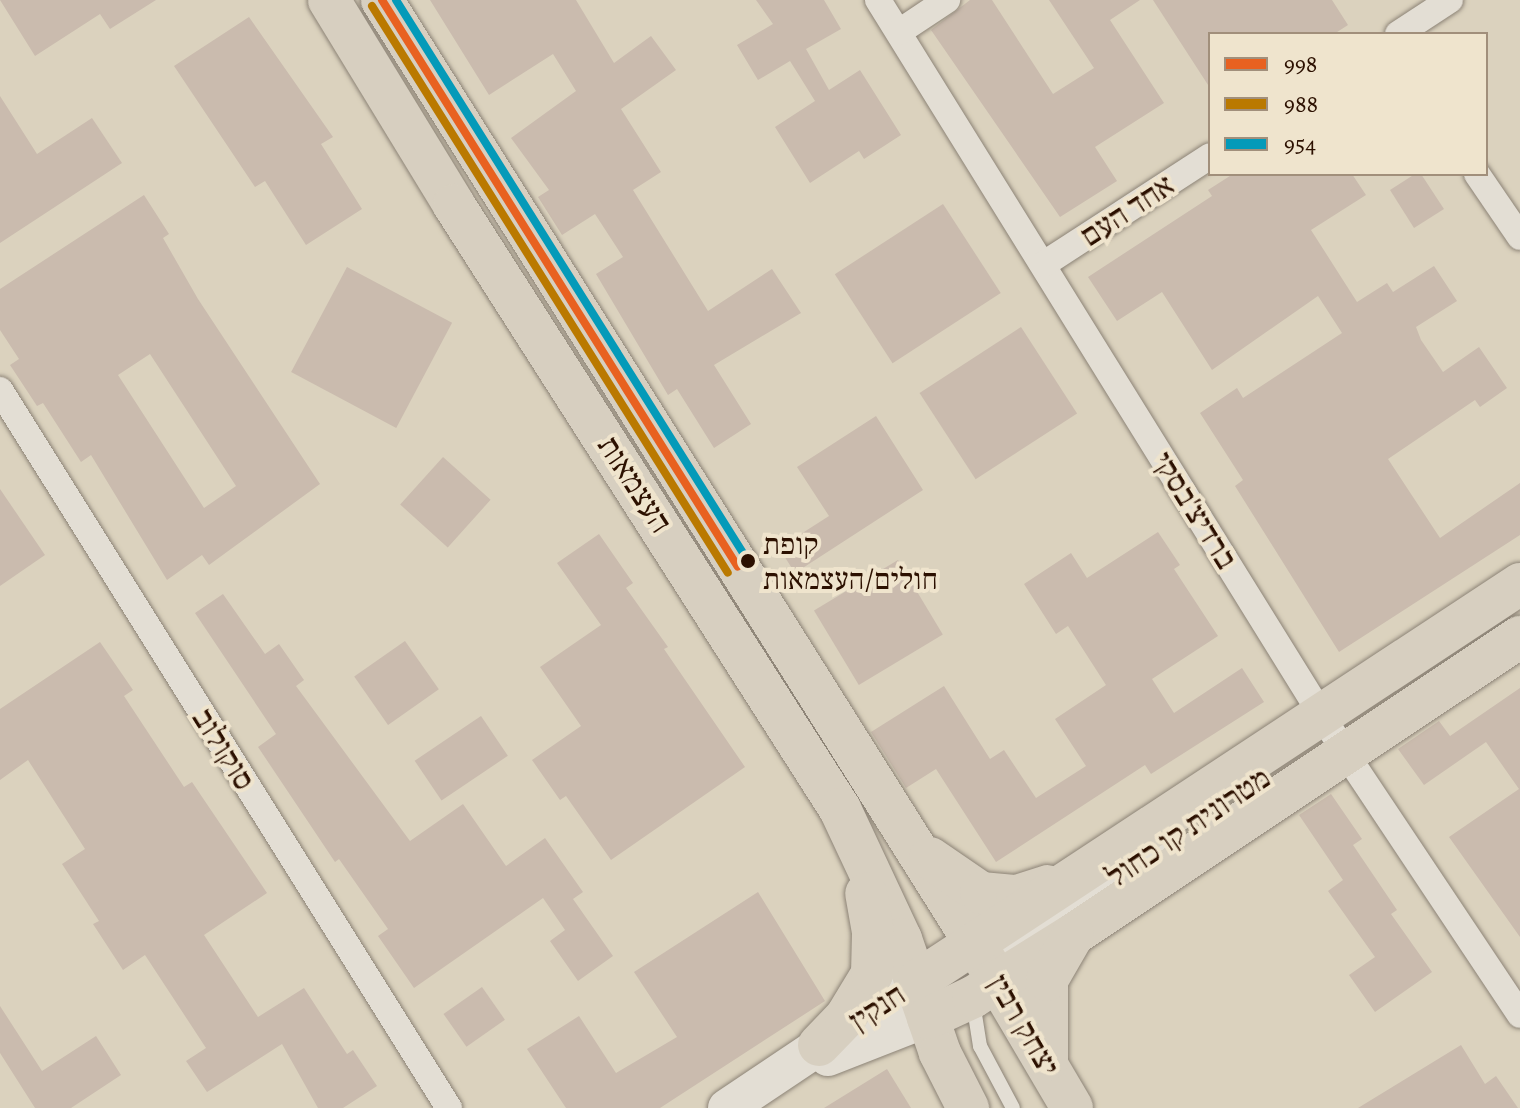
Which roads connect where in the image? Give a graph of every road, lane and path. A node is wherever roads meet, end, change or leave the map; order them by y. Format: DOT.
graph roads {
  1 [pos="329,0"];
  2 [pos="382,0"];
  3 [pos="878,0"];
  4 [pos="947,0"];
  5 [pos="1450,0"];
  6 [pos="899,32"];
  7 [pos="1401,32"];
  8 [pos="1208,157"];
  9 [pos="1478,176"];
  10 [pos="1520,237"];
  11 [pos="1044,264"];
  12 [pos="0,390"];
  13 [pos="1520,584"];
  14 [pos="1520,637"];
  15 [pos="1333,728"];
  16 [pos="840,809"];
  17 [pos="1177,834"];
  18 [pos="911,841"];
  19 [pos="1095,863"];
  20 [pos="1074,934"];
  21 [pos="984,972"];
  22 [pos="922,999"];
  23 [pos="1520,1015"];
  24 [pos="819,1045"];
  25 [pos="1048,1066"];
  26 [pos="780,1073"];
  27 [pos="449,1108"];
  28 [pos="727,1108"];
  29 [pos="968,1108"];
  30 [pos="1013,1108"];
  31 [pos="1072,1108"];
  1 -- 16 [label="main road, העצמאות"];
  2 -- 18 [label="main road, העצמאות"];
  3 -- 6 [label="street, ברדיצ'בסקי"];
  4 -- 6 [label="street"];
  5 -- 7 [label="street"];
  6 -- 11 [label="street, ברדיצ'בסקי"];
  8 -- 11 [label="street, אחד העם"];
  9 -- 10 [label="street"];
  11 -- 15 [label="street, ברדיצ'בסקי"];
  12 -- 27 [label="street, סוקולוב"];
  13 -- 15 [label="main road"];
  14 -- 15 [label="main road"];
  15 -- 19 [label="main road"];
  15 -- 20 [label="main road"];
  15 -- 23 [label="street, ברדיצ'בסקי"];
  16 -- 22 [label="main road, העצמאות"];
  16 -- 24 [label="main road"];
  17 -- 21 [label="lane, מטרונית קו כחול"];
  18 -- 19 [label="main road"];
  18 -- 21 [label="main road, העצמאות"];
  19 -- 21 [label="main road"];
  20 -- 21 [label="main road"];
  20 -- 25 [label="main road"];
  21 -- 22 [label="main road, חנקין"];
  21 -- 25 [label="main road, יצחק רבין"];
  21 -- 30 [label="lane"];
  22 -- 24 [label="street, חנקין"];
  22 -- 26 [label="street, חנקין"];
  22 -- 29 [label="main road"];
  24 -- 26 [label="street, חנקין"];
  25 -- 31 [label="main road, יצחק רבין"];
  26 -- 28 [label="street, חנקין"];
}
